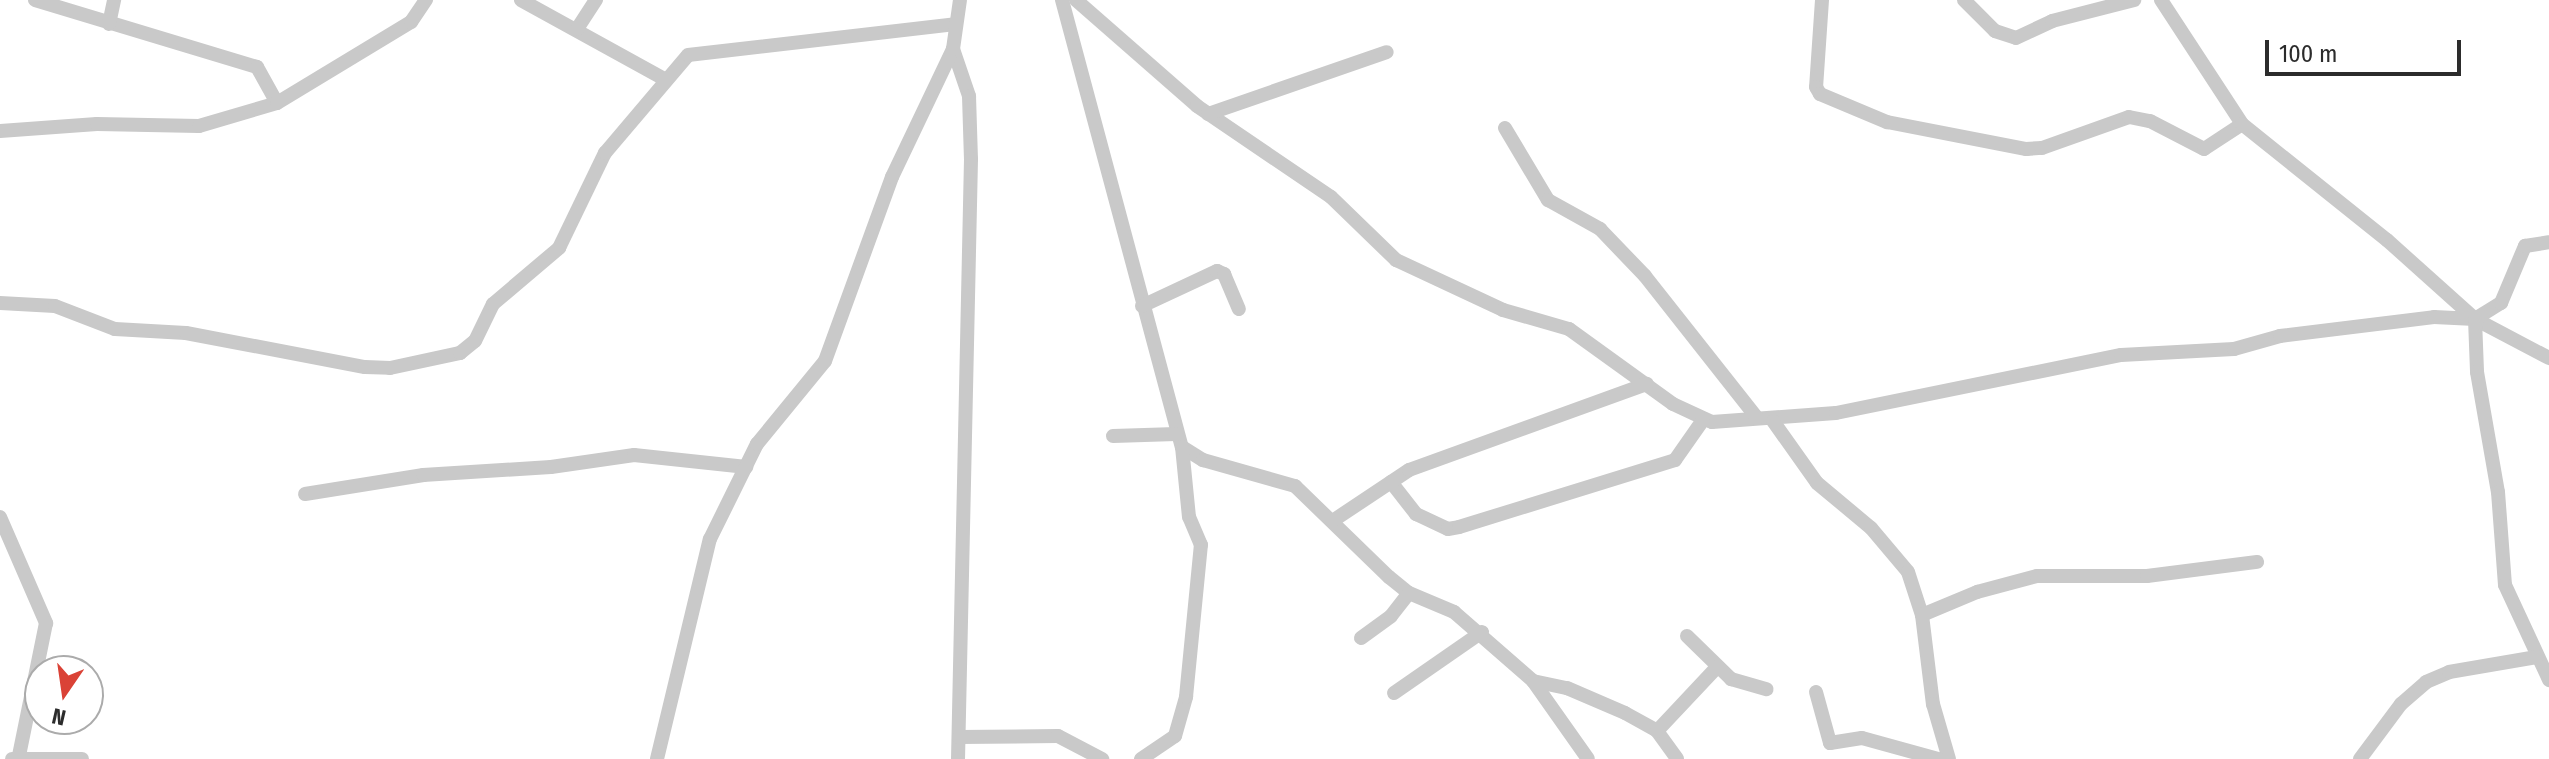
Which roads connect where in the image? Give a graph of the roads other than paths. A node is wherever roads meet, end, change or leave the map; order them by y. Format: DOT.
graph roads {
  1 [pos="35,0"];
  2 [pos="114,0"];
  3 [pos="426,0"];
  4 [pos="521,0"];
  5 [pos="596,0"];
  6 [pos="960,0"];
  7 [pos="1062,0"];
  8 [pos="1076,0"];
  9 [pos="1822,0"];
  10 [pos="1964,0"];
  11 [pos="2134,0"];
  12 [pos="2161,0"];
  13 [pos="109,24"];
  14 [pos="955,24"];
  15 [pos="577,29"];
  16 [pos="953,49"];
  17 [pos="1387,52"];
  18 [pos="666,80"];
  19 [pos="277,103"];
  20 [pos="1208,114"];
  21 [pos="2242,124"];
  22 [pos="1505,128"];
  23 [pos="0,131"];
  24 [pos="2549,242"];
  25 [pos="0,303"];
  26 [pos="1142,306"];
  27 [pos="1239,309"];
  28 [pos="2475,319"];
  29 [pos="2549,358"];
  30 [pos="1647,384"];
  31 [pos="1757,418"];
  32 [pos="1703,420"];
  33 [pos="1773,421"];
  34 [pos="1113,436"];
  35 [pos="1179,441"];
  36 [pos="746,467"];
  37 [pos="1391,482"];
  38 [pos="305,494"];
  39 [pos="0,517"];
  40 [pos="1334,520"];
  41 [pos="2257,562"];
  42 [pos="1409,593"];
  43 [pos="1922,615"];
  44 [pos="1482,632"];
  45 [pos="1687,636"];
  46 [pos="1361,638"];
  47 [pos="2537,657"];
  48 [pos="1717,667"];
  49 [pos="2549,680"];
  50 [pos="1533,681"];
  51 [pos="1767,689"];
  52 [pos="1816,692"];
  53 [pos="1394,693"];
  54 [pos="1657,731"];
  55 [pos="959,737"];
  56 [pos="15,757"];
  57 [pos="82,759"];
  58 [pos="657,759"];
  59 [pos="958,759"];
  60 [pos="1102,759"];
  61 [pos="1141,759"];
  62 [pos="1588,759"];
  63 [pos="1677,759"];
  64 [pos="1938,759"];
  65 [pos="1949,759"];
  66 [pos="2360,759"];
  1 -- 13 [label="street"];
  2 -- 13 [label="street"];
  3 -- 19 [label="street"];
  4 -- 15 [label="street"];
  5 -- 15 [label="street"];
  6 -- 14 [label="street"];
  7 -- 26 [label="street"];
  8 -- 20 [label="street"];
  9 -- 21 [label="street"];
  10 -- 11 [label="street"];
  12 -- 21 [label="street"];
  13 -- 19 [label="street"];
  14 -- 16 [label="street"];
  14 -- 18 [label="street"];
  15 -- 18 [label="street"];
  16 -- 36 [label="street"];
  16 -- 55 [label="street"];
  17 -- 20 [label="street"];
  18 -- 25 [label="street"];
  19 -- 23 [label="street"];
  20 -- 30 [label="street"];
  21 -- 28 [label="street"];
  22 -- 31 [label="street"];
  24 -- 28 [label="street"];
  26 -- 27 [label="street"];
  26 -- 35 [label="street"];
  28 -- 29 [label="street"];
  28 -- 33 [label="street"];
  28 -- 47 [label="street"];
  30 -- 32 [label="street"];
  30 -- 37 [label="street"];
  31 -- 32 [label="street"];
  31 -- 33 [label="street"];
  32 -- 37 [label="street"];
  33 -- 43 [label="street"];
  34 -- 35 [label="street"];
  35 -- 40 [label="street"];
  35 -- 61 [label="street"];
  36 -- 38 [label="street"];
  36 -- 58 [label="street"];
  37 -- 40 [label="street"];
  39 -- 56 [label="street"];
  40 -- 42 [label="street"];
  41 -- 43 [label="street"];
  42 -- 44 [label="street"];
  42 -- 46 [label="street"];
  43 -- 65 [label="street"];
  44 -- 50 [label="street"];
  44 -- 53 [label="street"];
  45 -- 48 [label="street"];
  47 -- 49 [label="street"];
  47 -- 66 [label="street"];
  48 -- 51 [label="street"];
  48 -- 54 [label="street"];
  50 -- 54 [label="street"];
  50 -- 62 [label="street"];
  52 -- 64 [label="street"];
  54 -- 63 [label="street"];
  55 -- 59 [label="street"];
  55 -- 60 [label="street"];
  56 -- 57 [label="street"];
}
